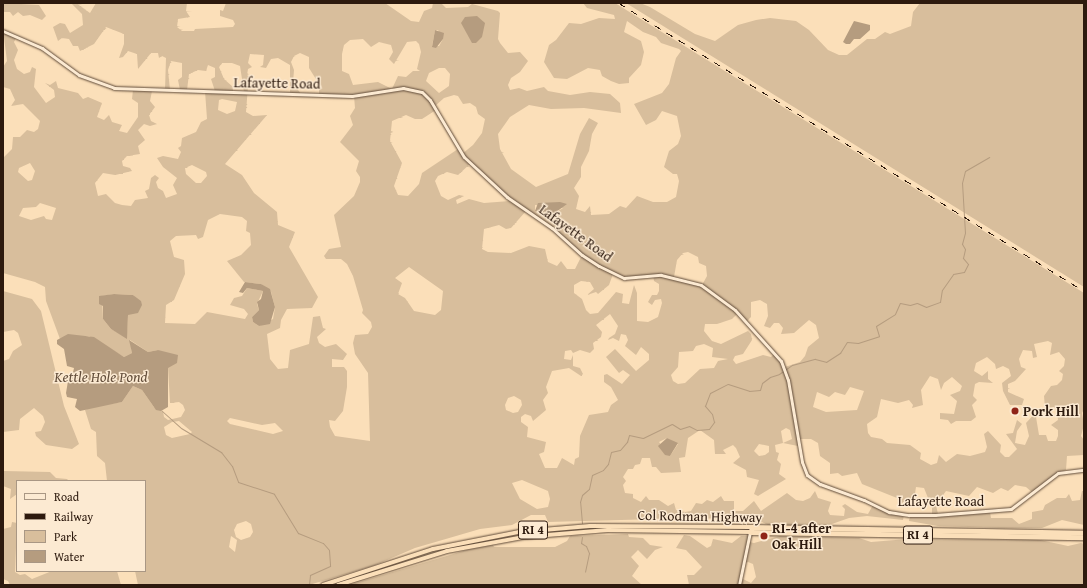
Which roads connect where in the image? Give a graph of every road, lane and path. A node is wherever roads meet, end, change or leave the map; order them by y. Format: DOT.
graph roads {
  1 [pos="3,30"];
  2 [pos="1084,470"];
  3 [pos="751,530"];
  4 [pos="1084,533"];
  5 [pos="1084,537"];
  6 [pos="323,585"];
  7 [pos="338,585"];
  8 [pos="739,585"];
  1 -- 2 [label="street, Lafayette Road"];
  3 -- 4 [label="highway, Col Rodman Highway / RI 4"];
  3 -- 5 [label="highway, Col Rodman Highway / RI 4"];
  3 -- 6 [label="highway, Col Rodman Highway / RI 4"];
  3 -- 7 [label="highway, Col Rodman Highway / RI 4"];
  3 -- 8 [label="street"];
}
